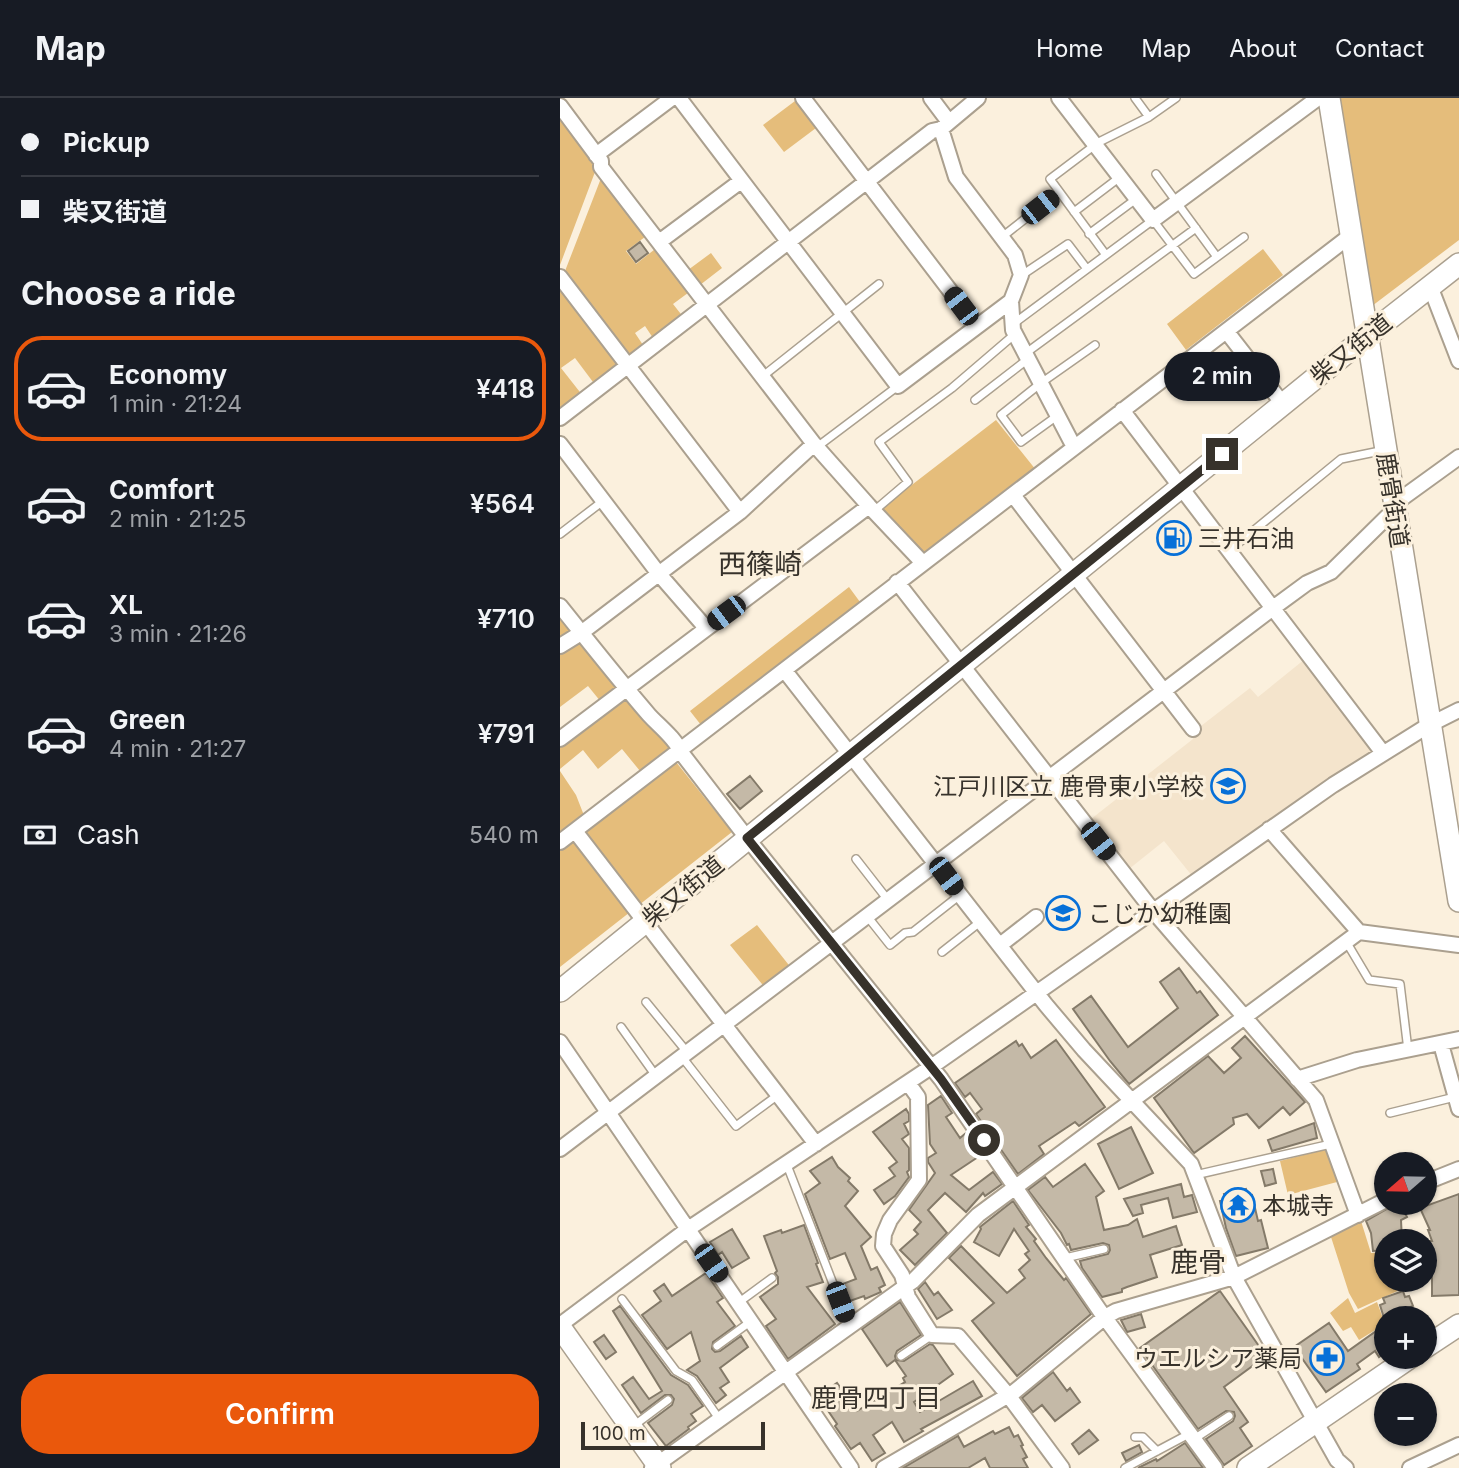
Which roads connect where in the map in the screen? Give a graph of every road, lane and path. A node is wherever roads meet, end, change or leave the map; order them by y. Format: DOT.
graph roads {
  1 [pos="672,98"];
  2 [pos="679,98"];
  3 [pos="803,98"];
  4 [pos="931,98"];
  5 [pos="978,98"];
  6 [pos="1059,98"];
  7 [pos="1135,98"];
  8 [pos="1176,98"];
  9 [pos="1318,98"];
  10 [pos="1329,98"];
  11 [pos="560,106"];
  12 [pos="1149,117"];
  13 [pos="945,125"];
  14 [pos="1095,145"];
  15 [pos="596,155"];
  16 [pos="1156,174"];
  17 [pos="1120,177"];
  18 [pos="741,181"];
  19 [pos="867,182"];
  20 [pos="1059,192"];
  21 [pos="1136,198"];
  22 [pos="1176,203"];
  23 [pos="1074,212"];
  24 [pos="1153,220"];
  25 [pos="1196,229"];
  26 [pos="1089,233"];
  27 [pos="1350,236"];
  28 [pos="1002,237"];
  29 [pos="1244,237"];
  30 [pos="659,242"];
  31 [pos="789,244"];
  32 [pos="1171,245"];
  33 [pos="1106,255"];
  34 [pos="1217,257"];
  35 [pos="1459,264"];
  36 [pos="1087,269"];
  37 [pos="1021,275"];
  38 [pos="560,278"];
  39 [pos="880,284"];
  40 [pos="1430,286"];
  41 [pos="1011,301"];
  42 [pos="708,305"];
  43 [pos="843,314"];
  44 [pos="977,326"];
  45 [pos="1014,329"];
  46 [pos="1227,332"];
  47 [pos="1367,336"];
  48 [pos="1095,345"];
  49 [pos="1027,356"];
  50 [pos="1459,361"];
  51 [pos="629,366"];
  52 [pos="764,376"];
  53 [pos="1041,383"];
  54 [pos="898,386"];
  55 [pos="975,400"];
  56 [pos="1283,404"];
  57 [pos="1122,410"];
  58 [pos="1057,416"];
  59 [pos="560,418"];
  60 [pos="560,444"];
  61 [pos="816,445"];
  62 [pos="1074,447"];
  63 [pos="1385,450"];
  64 [pos="1459,457"];
  65 [pos="1181,487"];
  66 [pos="1013,495"];
  67 [pos="603,501"];
  68 [pos="1394,507"];
  69 [pos="871,508"];
  70 [pos="740,512"];
  71 [pos="560,534"];
  72 [pos="1230,550"];
  73 [pos="922,562"];
  74 [pos="1073,573"];
  75 [pos="659,575"];
  76 [pos="897,582"];
  77 [pos="560,606"];
  78 [pos="1273,608"];
  79 [pos="706,628"];
  80 [pos="581,633"];
  81 [pos="560,646"];
  82 [pos="961,664"];
  83 [pos="785,671"];
  84 [pos="627,689"];
  85 [pos="1164,690"];
  86 [pos="1459,710"];
  87 [pos="1429,726"];
  88 [pos="1193,729"];
  89 [pos="560,740"];
  90 [pos="680,751"];
  91 [pos="1383,753"];
  92 [pos="850,754"];
  93 [pos="1048,778"];
  94 [pos="1269,829"];
  95 [pos="575,831"];
  96 [pos="747,838"];
  97 [pos="560,842"];
  98 [pos="856,859"];
  99 [pos="936,862"];
  100 [pos="961,895"];
  101 [pos="888,900"];
  102 [pos="1459,901"];
  103 [pos="1154,912"];
  104 [pos="867,916"];
  105 [pos="1036,917"];
  106 [pos="981,921"];
  107 [pos="645,922"];
  108 [pos="1359,932"];
  109 [pos="832,942"];
  110 [pos="1347,943"];
  111 [pos="1000,945"];
  112 [pos="1459,945"];
  113 [pos="942,952"];
  114 [pos="560,991"];
  115 [pos="1037,993"];
  116 [pos="646,1002"];
  117 [pos="1243,1018"];
  118 [pos="723,1026"];
  119 [pos="621,1027"];
  120 [pos="1459,1040"];
  121 [pos="560,1042"];
  122 [pos="1441,1044"];
  123 [pos="1408,1051"];
  124 [pos="685,1055"];
  125 [pos="931,1067"];
  126 [pos="657,1076"];
  127 [pos="1297,1079"];
  128 [pos="908,1083"];
  129 [pos="778,1095"];
  130 [pos="1132,1100"];
  131 [pos="1457,1103"];
  132 [pos="609,1111"];
  133 [pos="1390,1113"];
  134 [pos="816,1144"];
  135 [pos="1331,1144"];
  136 [pos="560,1149"];
  137 [pos="787,1165"];
  138 [pos="1459,1169"];
  139 [pos="1194,1175"];
  140 [pos="1437,1178"];
  141 [pos="1016,1185"];
  142 [pos="1374,1206"];
  143 [pos="1358,1214"];
  144 [pos="688,1229"];
  145 [pos="1104,1250"];
  146 [pos="1065,1258"];
  147 [pos="1234,1277"];
  148 [pos="772,1278"];
  149 [pos="905,1286"];
  150 [pos="622,1299"];
  151 [pos="738,1303"];
  152 [pos="1105,1317"];
  153 [pos="751,1321"];
  154 [pos="1459,1325"];
  155 [pos="560,1326"];
  156 [pos="850,1326"];
  157 [pos="932,1335"];
  158 [pos="1437,1339"];
  159 [pos="717,1346"];
  160 [pos="901,1356"];
  161 [pos="1393,1369"];
  162 [pos="785,1372"];
  163 [pos="1008,1395"];
  164 [pos="668,1400"];
  165 [pos="1229,1416"];
  166 [pos="720,1420"];
  167 [pos="1316,1422"];
  168 [pos="631,1427"];
  169 [pos="1192,1436"];
  170 [pos="1135,1437"];
  171 [pos="1459,1445"];
  172 [pos="1157,1451"];
  173 [pos="657,1467"];
  174 [pos="851,1468"];
  175 [pos="884,1468"];
  176 [pos="1062,1468"];
  177 [pos="1125,1468"];
  178 [pos="1215,1468"];
  179 [pos="1248,1468"];
  180 [pos="1346,1468"];
  181 [pos="1410,1468"];
  1 -- 15 [label="street"];
  2 -- 18 [label="street"];
  3 -- 19 [label="street"];
  4 -- 13 [label="street"];
  5 -- 13 [label="street"];
  6 -- 14 [label="street"];
  7 -- 12 [label="lane"];
  8 -- 12 [label="lane"];
  9 -- 22 [label="street"];
  10 -- 27 [label="street, 鹿骨街道"];
  11 -- 15 [label="street"];
  12 -- 14 [label="lane"];
  13 -- 19 [label="street"];
  13 -- 28 [label="street"];
  14 -- 17 [label="street"];
  14 -- 20 [label="lane"];
  15 -- 30 [label="street"];
  16 -- 22 [label="lane"];
  17 -- 21 [label="street"];
  17 -- 23 [label="lane"];
  18 -- 30 [label="street"];
  18 -- 31 [label="street"];
  19 -- 31 [label="street"];
  19 -- 44 [label="street"];
  20 -- 23 [label="lane"];
  20 -- 28 [label="lane"];
  21 -- 24 [label="street"];
  21 -- 26 [label="lane"];
  22 -- 24 [label="street"];
  22 -- 25 [label="lane"];
  23 -- 26 [label="lane"];
  24 -- 32 [label="lane"];
  24 -- 33 [label="lane"];
  25 -- 32 [label="lane"];
  25 -- 34 [label="lane"];
  26 -- 33 [label="lane"];
  27 -- 46 [label="street"];
  27 -- 47 [label="street, 鹿骨街道"];
  28 -- 37 [label="street"];
  29 -- 34 [label="lane"];
  30 -- 42 [label="street"];
  31 -- 42 [label="street"];
  31 -- 43 [label="street"];
  32 -- 34 [label="lane"];
  32 -- 49 [label="lane"];
  33 -- 36 [label="lane"];
  35 -- 40 [label="street, 柴又街道"];
  36 -- 37 [label="lane"];
  36 -- 45 [label="lane"];
  37 -- 41 [label="street"];
  38 -- 51 [label="street"];
  39 -- 43 [label="lane"];
  40 -- 47 [label="street, 柴又街道"];
  40 -- 50 [label="street"];
  41 -- 44 [label="street"];
  41 -- 45 [label="street"];
  42 -- 51 [label="street"];
  42 -- 52 [label="street"];
  43 -- 52 [label="lane"];
  43 -- 54 [label="street"];
  44 -- 54 [label="street"];
  45 -- 49 [label="street"];
  45 -- 69 [label="lane"];
  46 -- 56 [label="street"];
  46 -- 57 [label="street"];
  47 -- 56 [label="street, 柴又街道"];
  47 -- 63 [label="street, 鹿骨街道"];
  48 -- 53 [label="lane"];
  49 -- 53 [label="street"];
  49 -- 55 [label="lane"];
  51 -- 59 [label="street"];
  51 -- 70 [label="street"];
  52 -- 61 [label="street"];
  53 -- 58 [label="street"];
  53 -- 58 [label="lane"];
  54 -- 61 [label="lane"];
  56 -- 65 [label="street, 柴又街道"];
  57 -- 62 [label="street"];
  57 -- 65 [label="street"];
  58 -- 62 [label="street"];
  60 -- 67 [label="street"];
  61 -- 69 [label="street"];
  61 -- 70 [label="street"];
  62 -- 66 [label="street"];
  63 -- 68 [label="street, 鹿骨街道"];
  63 -- 72 [label="lane"];
  64 -- 68 [label="street"];
  65 -- 72 [label="street"];
  65 -- 74 [label="street, 柴又街道"];
  66 -- 73 [label="street"];
  66 -- 74 [label="street"];
  67 -- 71 [label="lane"];
  67 -- 75 [label="street"];
  68 -- 78 [label="street"];
  68 -- 87 [label="street, 鹿骨街道"];
  69 -- 73 [label="street"];
  69 -- 79 [label="street"];
  70 -- 75 [label="street"];
  72 -- 78 [label="street"];
  73 -- 76 [label="street"];
  74 -- 82 [label="street, 柴又街道"];
  74 -- 85 [label="street"];
  75 -- 79 [label="street"];
  75 -- 80 [label="street"];
  76 -- 82 [label="street"];
  76 -- 83 [label="street"];
  77 -- 80 [label="street"];
  78 -- 85 [label="street"];
  78 -- 91 [label="street"];
  79 -- 84 [label="street"];
  80 -- 81 [label="street"];
  80 -- 84 [label="street"];
  82 -- 92 [label="street, 柴又街道"];
  82 -- 93 [label="street"];
  83 -- 90 [label="street"];
  83 -- 92 [label="street"];
  84 -- 89 [label="street"];
  84 -- 90 [label="street"];
  85 -- 88 [label="street"];
  85 -- 93 [label="street"];
  86 -- 87 [label="street"];
  87 -- 91 [label="street"];
  87 -- 102 [label="street, 鹿骨街道"];
  90 -- 95 [label="street"];
  90 -- 96 [label="street"];
  91 -- 94 [label="street"];
  92 -- 96 [label="street, 柴又街道"];
  92 -- 99 [label="street"];
  93 -- 99 [label="street"];
  93 -- 103 [label="street"];
  94 -- 103 [label="street"];
  94 -- 108 [label="street"];
  95 -- 97 [label="street"];
  95 -- 107 [label="street"];
  96 -- 107 [label="street, 柴又街道"];
  96 -- 109 [label="street"];
  98 -- 101 [label="lane"];
  99 -- 100 [label="street"];
  99 -- 101 [label="street"];
  100 -- 104 [label="lane"];
  100 -- 106 [label="street"];
  101 -- 104 [label="street"];
  103 -- 115 [label="street"];
  103 -- 117 [label="street"];
  104 -- 109 [label="street"];
  105 -- 111 [label="street"];
  106 -- 111 [label="street"];
  106 -- 113 [label="lane"];
  107 -- 114 [label="street, 柴又街道"];
  107 -- 118 [label="street"];
  108 -- 110 [label="street"];
  108 -- 112 [label="street"];
  109 -- 118 [label="street"];
  109 -- 125 [label="street"];
  110 -- 117 [label="street"];
  110 -- 123 [label="lane"];
  111 -- 115 [label="street"];
  115 -- 125 [label="street"];
  115 -- 130 [label="street"];
  116 -- 124 [label="lane"];
  117 -- 127 [label="street"];
  117 -- 130 [label="street"];
  118 -- 124 [label="street"];
  118 -- 129 [label="street"];
  119 -- 126 [label="lane"];
  120 -- 122 [label="street"];
  121 -- 132 [label="street"];
  122 -- 123 [label="street"];
  122 -- 131 [label="street"];
  123 -- 127 [label="street"];
  124 -- 126 [label="street"];
  124 -- 129 [label="lane"];
  125 -- 128 [label="street"];
  125 -- 141 [label="street"];
  126 -- 132 [label="street"];
  127 -- 135 [label="street"];
  128 -- 134 [label="street"];
  128 -- 149 [label="street"];
  129 -- 134 [label="street"];
  130 -- 139 [label="street"];
  130 -- 141 [label="street"];
  131 -- 133 [label="lane"];
  132 -- 136 [label="street"];
  132 -- 144 [label="street"];
  134 -- 137 [label="street"];
  135 -- 139 [label="lane"];
  135 -- 143 [label="street"];
  137 -- 144 [label="street"];
  137 -- 156 [label="lane"];
  138 -- 140 [label="street"];
  139 -- 147 [label="street"];
  141 -- 146 [label="street"];
  141 -- 149 [label="street"];
  142 -- 143 [label="street"];
  143 -- 147 [label="street"];
  144 -- 151 [label="street"];
  144 -- 155 [label="street"];
  145 -- 146 [label="lane"];
  146 -- 152 [label="street"];
  147 -- 152 [label="street"];
  147 -- 167 [label="street"];
  148 -- 151 [label="lane"];
  149 -- 156 [label="street"];
  149 -- 157 [label="street"];
  150 -- 166 [label="lane"];
  151 -- 153 [label="street"];
  152 -- 163 [label="street"];
  152 -- 169 [label="street"];
  153 -- 159 [label="lane"];
  153 -- 162 [label="street"];
  154 -- 158 [label="street"];
  155 -- 168 [label="street"];
  156 -- 162 [label="street"];
  157 -- 160 [label="lane"];
  157 -- 163 [label="street"];
  161 -- 167 [label="street"];
  162 -- 166 [label="street"];
  162 -- 174 [label="street"];
  163 -- 175 [label="street"];
  163 -- 176 [label="street"];
  164 -- 168 [label="lane"];
  165 -- 169 [label="lane"];
  166 -- 173 [label="street"];
  167 -- 179 [label="street"];
  167 -- 180 [label="street"];
  168 -- 173 [label="street"];
  169 -- 172 [label="lane"];
  169 -- 178 [label="street"];
  170 -- 172 [label="lane"];
  171 -- 181 [label="street"];
  172 -- 177 [label="lane"];
}
